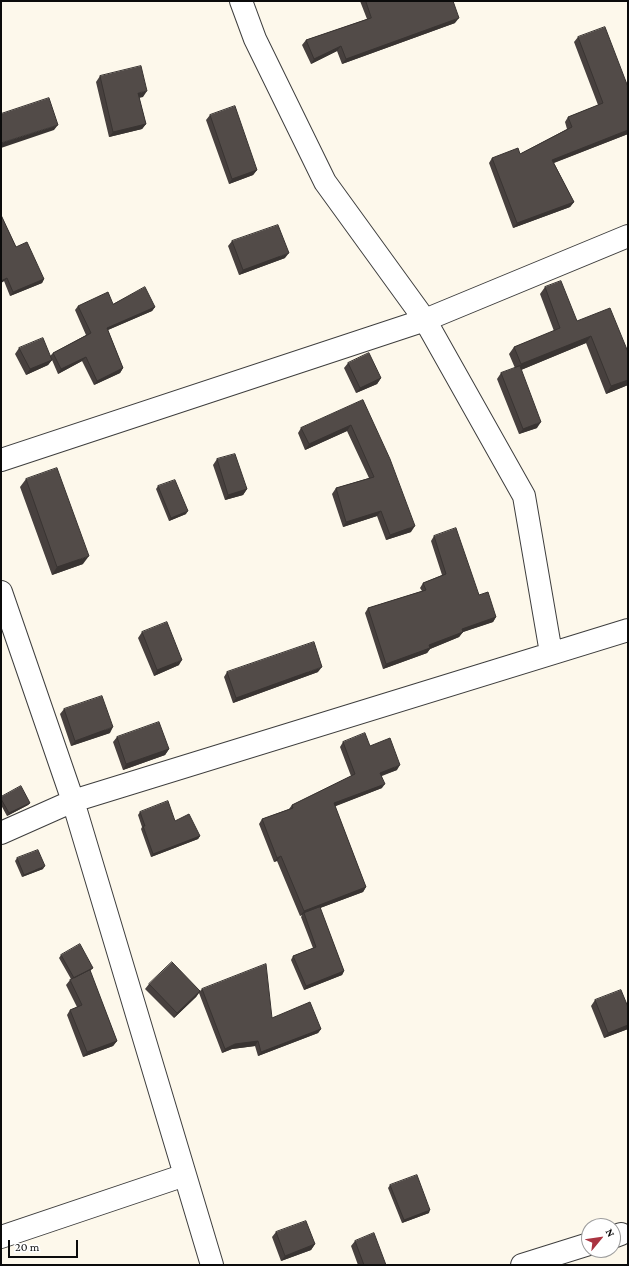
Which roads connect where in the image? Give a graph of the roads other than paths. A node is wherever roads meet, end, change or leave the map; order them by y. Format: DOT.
graph roads {
  1 [pos="241,1"];
  2 [pos="628,236"];
  3 [pos="425,320"];
  4 [pos="1,460"];
  5 [pos="1,592"];
  6 [pos="628,630"];
  7 [pos="551,653"];
  8 [pos="73,801"];
  9 [pos="1,833"];
  10 [pos="185,1175"];
  11 [pos="1,1237"];
  12 [pos="581,1247"];
  13 [pos="212,1265"];
  14 [pos="522,1265"];
  1 -- 3 [label="street"];
  2 -- 3 [label="street"];
  3 -- 4 [label="street"];
  3 -- 7 [label="street"];
  5 -- 8 [label="street"];
  6 -- 7 [label="street"];
  7 -- 8 [label="street"];
  8 -- 9 [label="street"];
  8 -- 10 [label="street"];
  10 -- 11 [label="street"];
  10 -- 13 [label="street"];
  12 -- 14 [label="street"];
}
